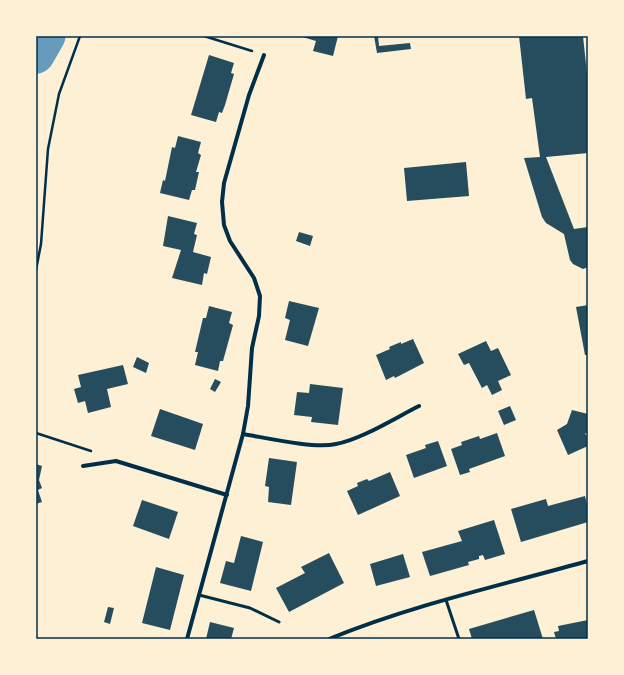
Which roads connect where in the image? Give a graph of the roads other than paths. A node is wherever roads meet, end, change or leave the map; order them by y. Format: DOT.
graph roads {
  1 [pos="264,55"];
  2 [pos="419,406"];
  3 [pos="243,434"];
  4 [pos="83,466"];
  5 [pos="227,495"];
  6 [pos="588,561"];
  7 [pos="199,595"];
  8 [pos="446,600"];
  9 [pos="279,622"];
  10 [pos="187,639"];
  11 [pos="329,639"];
  12 [pos="458,639"];
  1 -- 3 [label="street"];
  2 -- 3 [label="street"];
  3 -- 5 [label="street"];
  4 -- 5 [label="street"];
  5 -- 7 [label="street"];
  6 -- 8 [label="street"];
  7 -- 9 [label="lane"];
  7 -- 10 [label="street"];
  8 -- 11 [label="street"];
  8 -- 12 [label="lane"];
}
